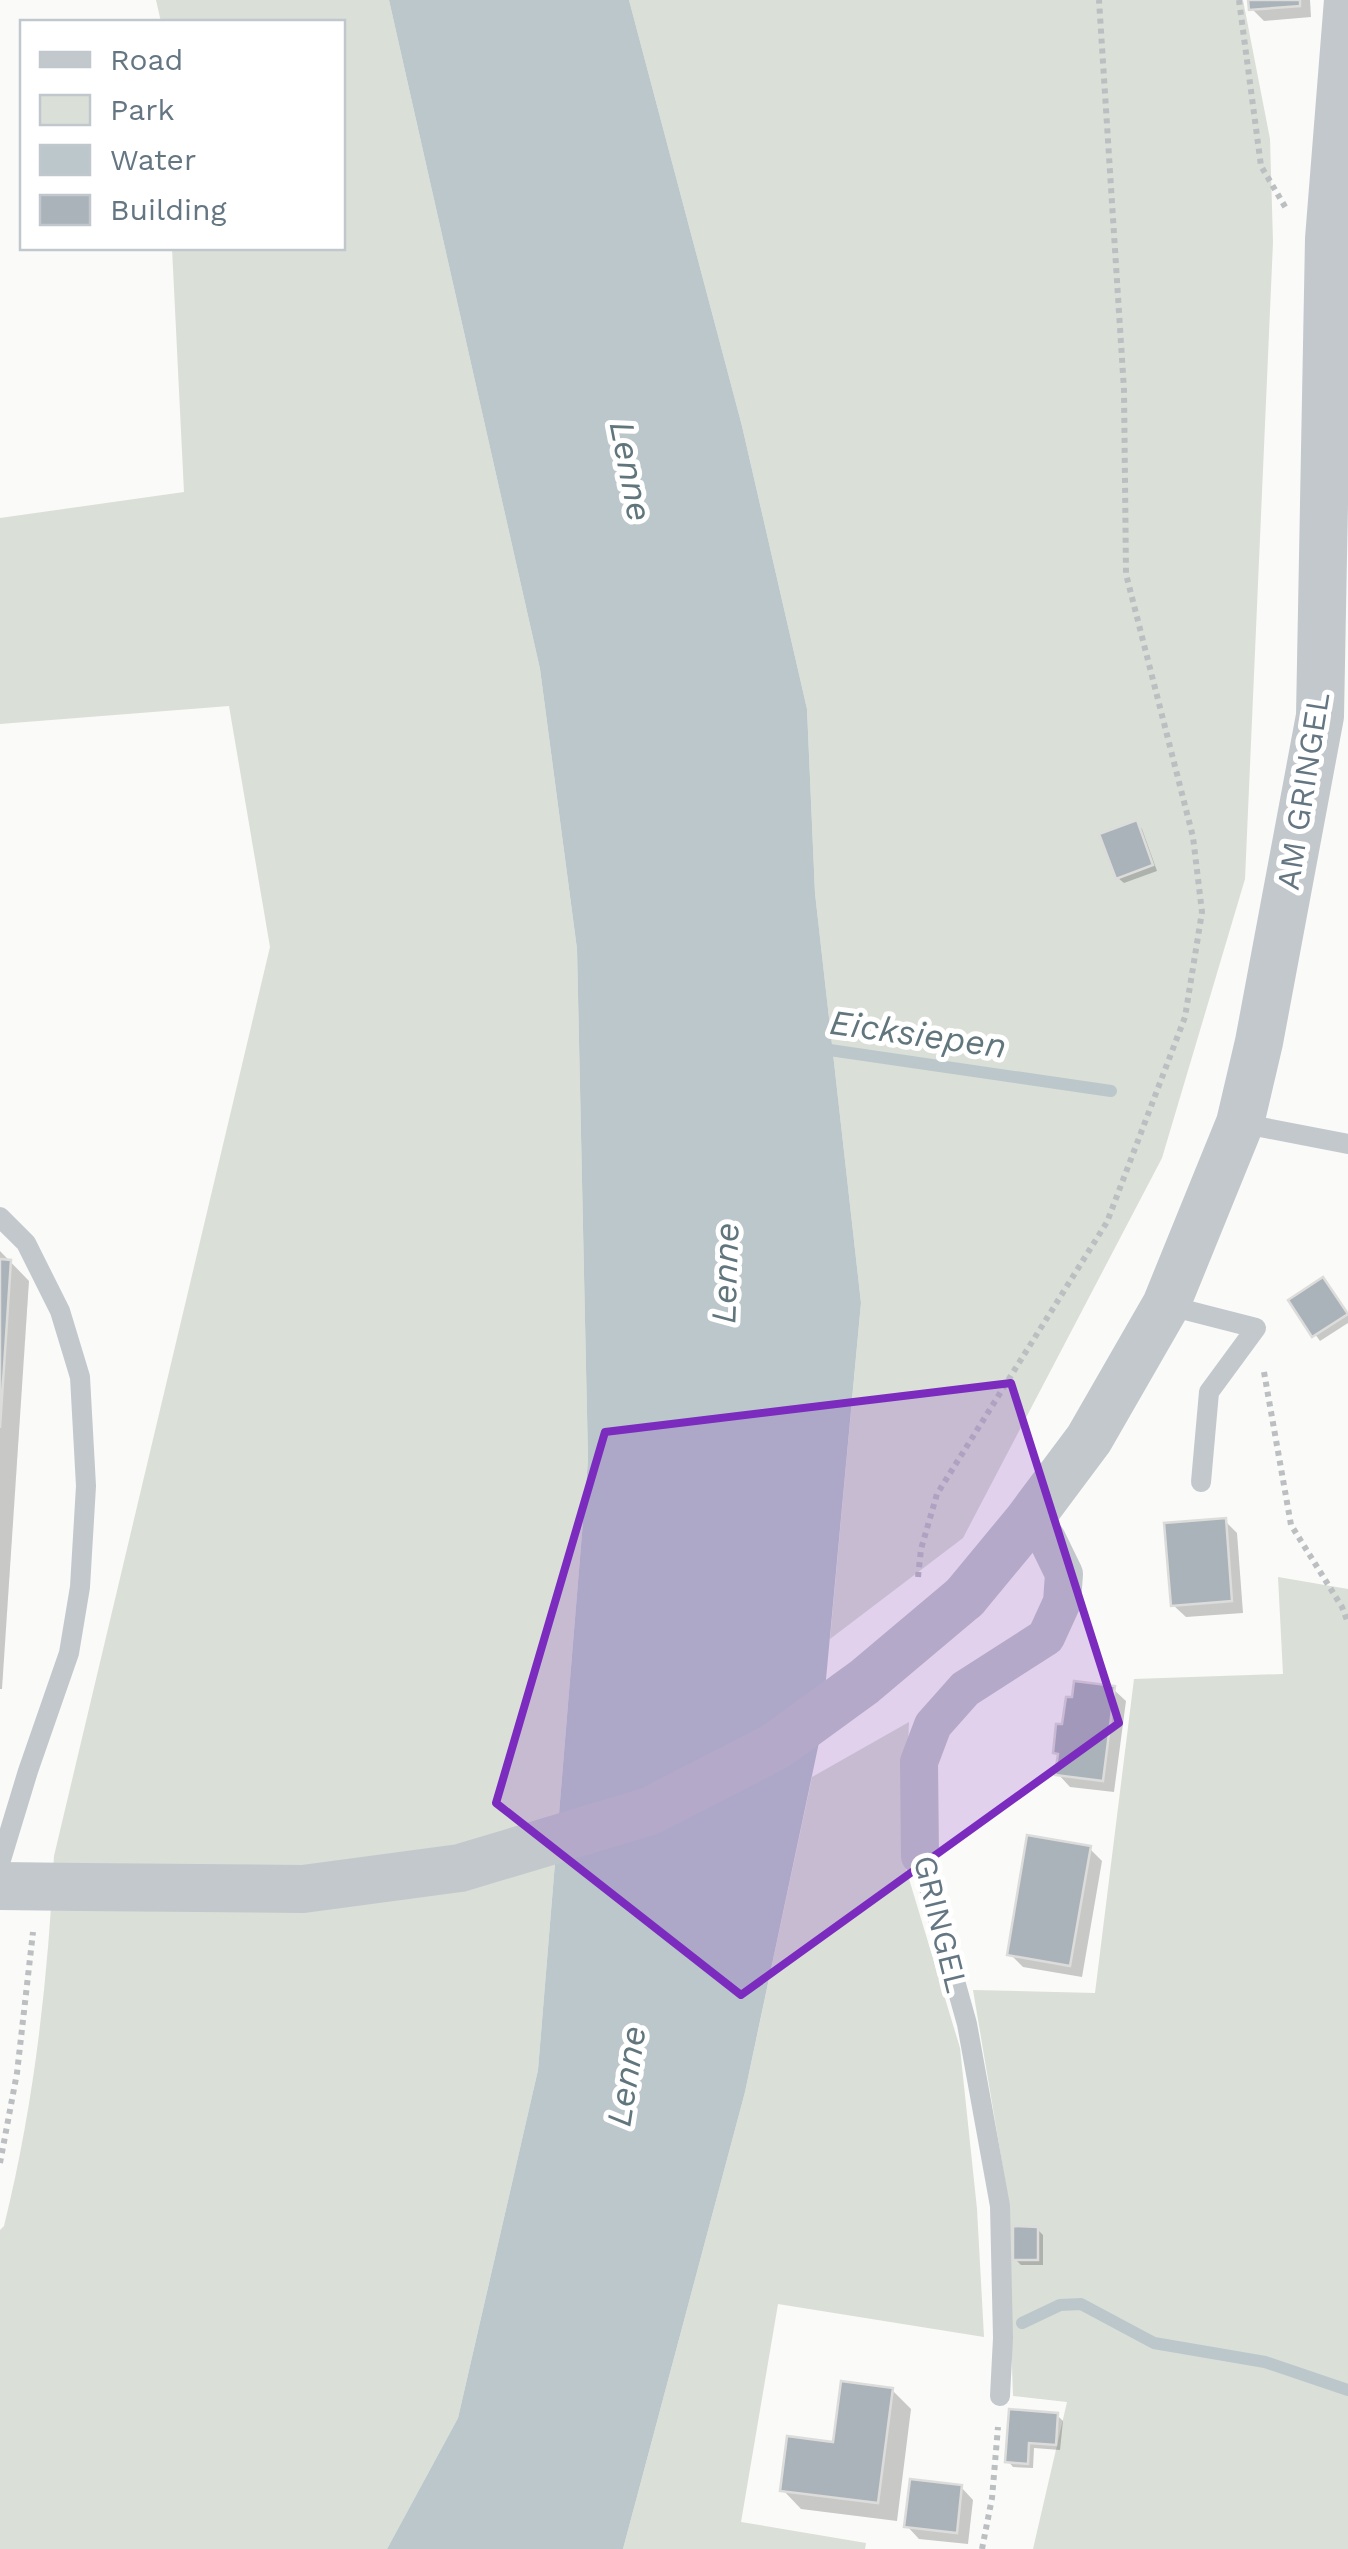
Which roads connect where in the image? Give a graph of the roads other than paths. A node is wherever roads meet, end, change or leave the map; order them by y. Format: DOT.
graph roads {
  1 [pos="1348,0"];
  2 [pos="1240,1124"];
  3 [pos="1348,1144"];
  4 [pos="0,1217"];
  5 [pos="1166,1305"];
  6 [pos="1201,1482"];
  7 [pos="1027,1522"];
  8 [pos="920,1856"];
  9 [pos="30,1880"];
  10 [pos="1000,2396"];
  1 -- 2 [label="street, AM GRINGEL"];
  2 -- 3 [label="lane"];
  2 -- 5 [label="street, AM GRINGEL"];
  4 -- 9 [label="lane"];
  5 -- 6 [label="lane"];
  5 -- 7 [label="street, AM GRINGEL"];
  7 -- 8 [label="street, GRINGEL"];
  7 -- 9 [label="street, AM GRINGEL, bridge"];
  8 -- 10 [label="lane, GRINGEL"];
}
